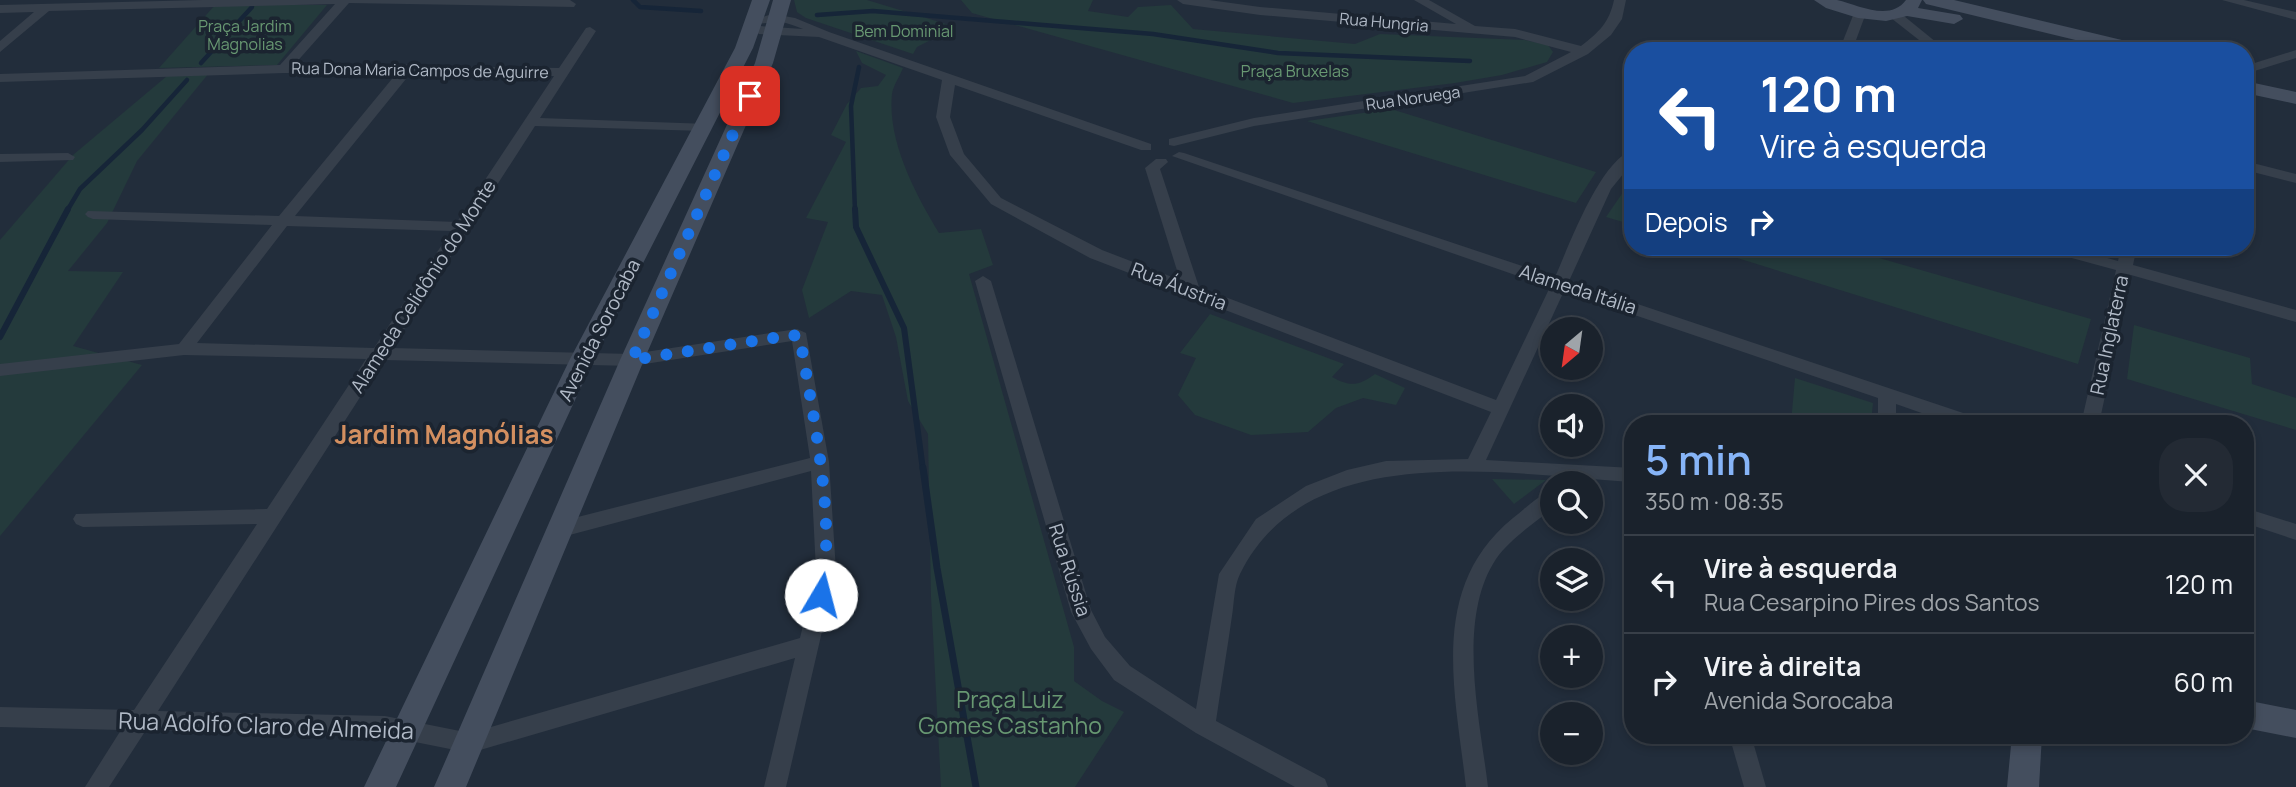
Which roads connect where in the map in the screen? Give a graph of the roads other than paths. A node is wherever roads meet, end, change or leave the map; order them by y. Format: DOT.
graph roads {
  1 [pos="343,0"];
  2 [pos="350,0"];
  3 [pos="761,0"];
  4 [pos="1183,0"];
  5 [pos="1420,0"];
  6 [pos="1619,0"];
  7 [pos="1823,0"];
  8 [pos="1932,0"];
  9 [pos="2228,0"];
  10 [pos="173,3"];
  11 [pos="570,4"];
  12 [pos="46,8"];
  13 [pos="1905,8"];
  14 [pos="0,9"];
  15 [pos="1860,13"];
  16 [pos="779,16"];
  17 [pos="2296,16"];
  18 [pos="752,24"];
  19 [pos="1478,30"];
  20 [pos="590,31"];
  21 [pos="1849,42"];
  22 [pos="1933,42"];
  23 [pos="2067,42"];
  24 [pos="2076,42"];
  25 [pos="0,48"];
  26 [pos="1583,51"];
  27 [pos="2296,54"];
  28 [pos="408,68"];
  29 [pos="284,69"];
  30 [pos="2254,69"];
  31 [pos="562,72"];
  32 [pos="2254,74"];
  33 [pos="949,77"];
  34 [pos="0,78"];
  35 [pos="2296,84"];
  36 [pos="2254,89"];
  37 [pos="2296,98"];
  38 [pos="531,122"];
  39 [pos="704,127"];
  40 [pos="1146,147"];
  41 [pos="1177,149"];
  42 [pos="68,157"];
  43 [pos="0,158"];
  44 [pos="1161,162"];
  45 [pos="1624,162"];
  46 [pos="2254,167"];
  47 [pos="2296,179"];
  48 [pos="93,214"];
  49 [pos="282,222"];
  50 [pos="458,228"];
  51 [pos="2082,256"];
  52 [pos="2127,256"];
  53 [pos="2124,268"];
  54 [pos="983,281"];
  55 [pos="1559,283"];
  56 [pos="1192,292"];
  57 [pos="2296,316"];
  58 [pos="184,349"];
  59 [pos="379,354"];
  60 [pos="583,359"];
  61 [pos="632,360"];
  62 [pos="0,370"];
  63 [pos="1887,393"];
  64 [pos="1501,409"];
  65 [pos="1886,415"];
  66 [pos="1949,415"];
  67 [pos="2092,415"];
  68 [pos="821,462"];
  69 [pos="1474,466"];
  70 [pos="1540,473"];
  71 [pos="1624,475"];
  72 [pos="1603,476"];
  73 [pos="1540,508"];
  74 [pos="275,516"];
  75 [pos="2254,518"];
  76 [pos="83,519"];
  77 [pos="562,530"];
  78 [pos="2296,532"];
  79 [pos="811,644"];
  80 [pos="2254,716"];
  81 [pos="0,717"];
  82 [pos="141,720"];
  83 [pos="2296,724"];
  84 [pos="1204,726"];
  85 [pos="408,729"];
  86 [pos="470,743"];
  87 [pos="1743,744"];
  88 [pos="2026,744"];
  89 [pos="96,787"];
  90 [pos="380,787"];
  91 [pos="450,787"];
  92 [pos="775,787"];
  93 [pos="1317,787"];
  94 [pos="1477,787"];
  95 [pos="1755,787"];
  96 [pos="2023,787"];
  1 -- 10 [label="street"];
  1 -- 29 [label="street, Rua Dona Maria Campos de Aguirre"];
  2 -- 11 [label="street"];
  3 -- 18 [label="street, Avenida Sorocaba"];
  4 -- 19 [label="street, Rua Hungria"];
  5 -- 19 [label="street"];
  6 -- 26 [label="street, Rua Noruega"];
  7 -- 15 [label="street"];
  8 -- 24 [label="street"];
  9 -- 17 [label="street"];
  10 -- 12 [label="street"];
  12 -- 14 [label="street"];
  12 -- 25 [label="street"];
  13 -- 15 [label="street"];
  13 -- 22 [label="street"];
  13 -- 23 [label="street"];
  15 -- 21 [label="street"];
  16 -- 18 [label="street"];
  16 -- 33 [label="street"];
  16 -- 61 [label="street, Avenida Sorocaba"];
  18 -- 39 [label="street, Avenida Sorocaba"];
  19 -- 26 [label="street, Rua Hungria"];
  20 -- 31 [label="street, Alameda Celidônio do Monte"];
  26 -- 41 [label="street, Rua Noruega"];
  27 -- 30 [label="street"];
  28 -- 29 [label="street, Rua Dona Maria Campos de Aguirre"];
  28 -- 31 [label="street, Rua Dona Maria Campos de Aguirre"];
  28 -- 49 [label="street"];
  29 -- 34 [label="street"];
  31 -- 38 [label="street, Alameda Celidônio do Monte"];
  32 -- 35 [label="street"];
  33 -- 40 [label="street"];
  33 -- 56 [label="street, Rua Áustria"];
  36 -- 37 [label="street"];
  38 -- 39 [label="street"];
  38 -- 50 [label="street, Alameda Celidônio do Monte"];
  39 -- 60 [label="street, Avenida Sorocaba"];
  40 -- 41 [label="street"];
  40 -- 44 [label="street"];
  41 -- 44 [label="street"];
  41 -- 55 [label="street, Alameda Itália"];
  42 -- 43 [label="street"];
  44 -- 56 [label="street"];
  45 -- 55 [label="street"];
  46 -- 47 [label="street"];
  48 -- 49 [label="street"];
  49 -- 50 [label="street"];
  49 -- 58 [label="street"];
  50 -- 59 [label="street, Alameda Celidônio do Monte"];
  51 -- 53 [label="street"];
  52 -- 53 [label="street, Rua Inglaterra"];
  53 -- 57 [label="street"];
  53 -- 67 [label="street, Rua Inglaterra"];
  54 -- 84 [label="street, Rua Rússia"];
  55 -- 63 [label="street, Alameda Itália"];
  55 -- 64 [label="street"];
  56 -- 64 [label="street, Rua Áustria"];
  58 -- 59 [label="street"];
  58 -- 62 [label="street"];
  59 -- 60 [label="street"];
  59 -- 74 [label="street, Alameda Celidônio do Monte"];
  60 -- 61 [label="street"];
  60 -- 85 [label="street, Avenida Sorocaba"];
  61 -- 68 [label="street"];
  61 -- 77 [label="street, Avenida Sorocaba"];
  63 -- 65 [label="street"];
  63 -- 66 [label="street, Alameda Itália"];
  64 -- 69 [label="street"];
  68 -- 77 [label="street"];
  68 -- 79 [label="street"];
  69 -- 70 [label="street"];
  69 -- 84 [label="street"];
  71 -- 72 [label="street"];
  73 -- 94 [label="street"];
  74 -- 76 [label="street"];
  74 -- 82 [label="street, Alameda Celidônio do Monte"];
  75 -- 78 [label="street"];
  77 -- 86 [label="street, Avenida Sorocaba"];
  79 -- 86 [label="street, Rua Adolfo Claro de Almeida"];
  79 -- 92 [label="street"];
  80 -- 83 [label="street"];
  81 -- 82 [label="street, Rua Adolfo Claro de Almeida"];
  82 -- 85 [label="street, Rua Adolfo Claro de Almeida"];
  82 -- 89 [label="street, Alameda Celidônio do Monte"];
  84 -- 93 [label="street, Rua Rússia"];
  85 -- 86 [label="street, Rua Adolfo Claro de Almeida"];
  85 -- 90 [label="street, Avenida Sorocaba"];
  86 -- 91 [label="street, Avenida Sorocaba"];
  87 -- 95 [label="street"];
  88 -- 96 [label="street"];
}
